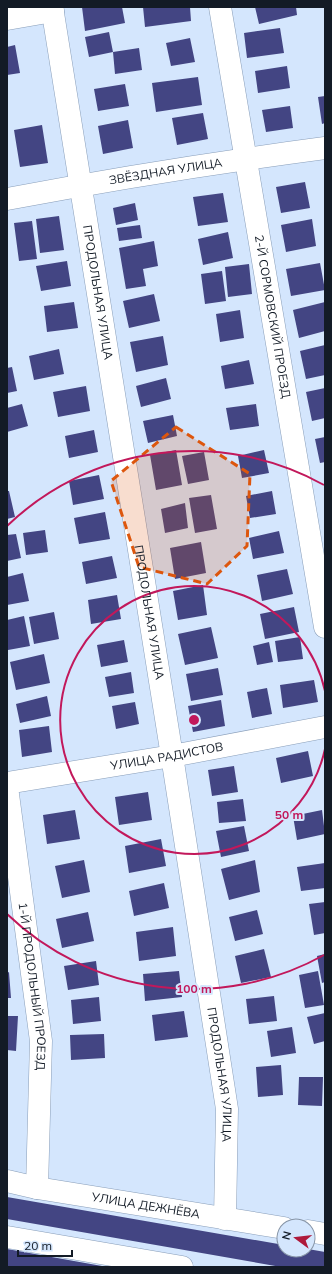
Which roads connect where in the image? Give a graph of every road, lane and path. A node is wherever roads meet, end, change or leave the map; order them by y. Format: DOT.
graph roads {
  1 [pos="220,7"];
  2 [pos="52,9"];
  3 [pos="7,19"];
  4 [pos="325,148"];
  5 [pos="244,159"];
  6 [pos="80,185"];
  7 [pos="7,199"];
  8 [pos="325,627"];
  9 [pos="325,727"];
  10 [pos="172,756"];
  11 [pos="7,783"];
  12 [pos="7,787"];
  13 [pos="7,1181"];
  14 [pos="37,1188"];
  15 [pos="225,1219"];
  16 [pos="276,1227"];
  17 [pos="7,1237"];
  18 [pos="182,1267"];
  1 -- 5 [label="street, 2-Й СОРМОВСКИЙ ПРОЕЗД"];
  2 -- 3 [label="street"];
  2 -- 6 [label="street, ПРОДОЛЬНАЯ УЛИЦА"];
  4 -- 5 [label="street, ЗВЁЗДНАЯ УЛИЦА"];
  5 -- 6 [label="street, ЗВЁЗДНАЯ УЛИЦА"];
  5 -- 8 [label="street, 2-Й СОРМОВСКИЙ ПРОЕЗД"];
  6 -- 7 [label="street, ЗВЁЗДНАЯ УЛИЦА"];
  6 -- 10 [label="street, ПРОДОЛЬНАЯ УЛИЦА"];
  9 -- 10 [label="street, УЛИЦА РАДИСТОВ"];
  10 -- 11 [label="street, УЛИЦА РАДИСТОВ"];
  10 -- 15 [label="street, ПРОДОЛЬНАЯ УЛИЦА"];
  12 -- 14 [label="street, 1-Й ПРОДОЛЬНЫЙ ПРОЕЗД"];
  13 -- 14 [label="street, УЛИЦА ДЕЖНЁВА"];
  14 -- 15 [label="street, УЛИЦА ДЕЖНЁВА"];
  15 -- 16 [label="street, УЛИЦА ДЕЖНЁВА"];
  17 -- 18 [label="street"];
}
